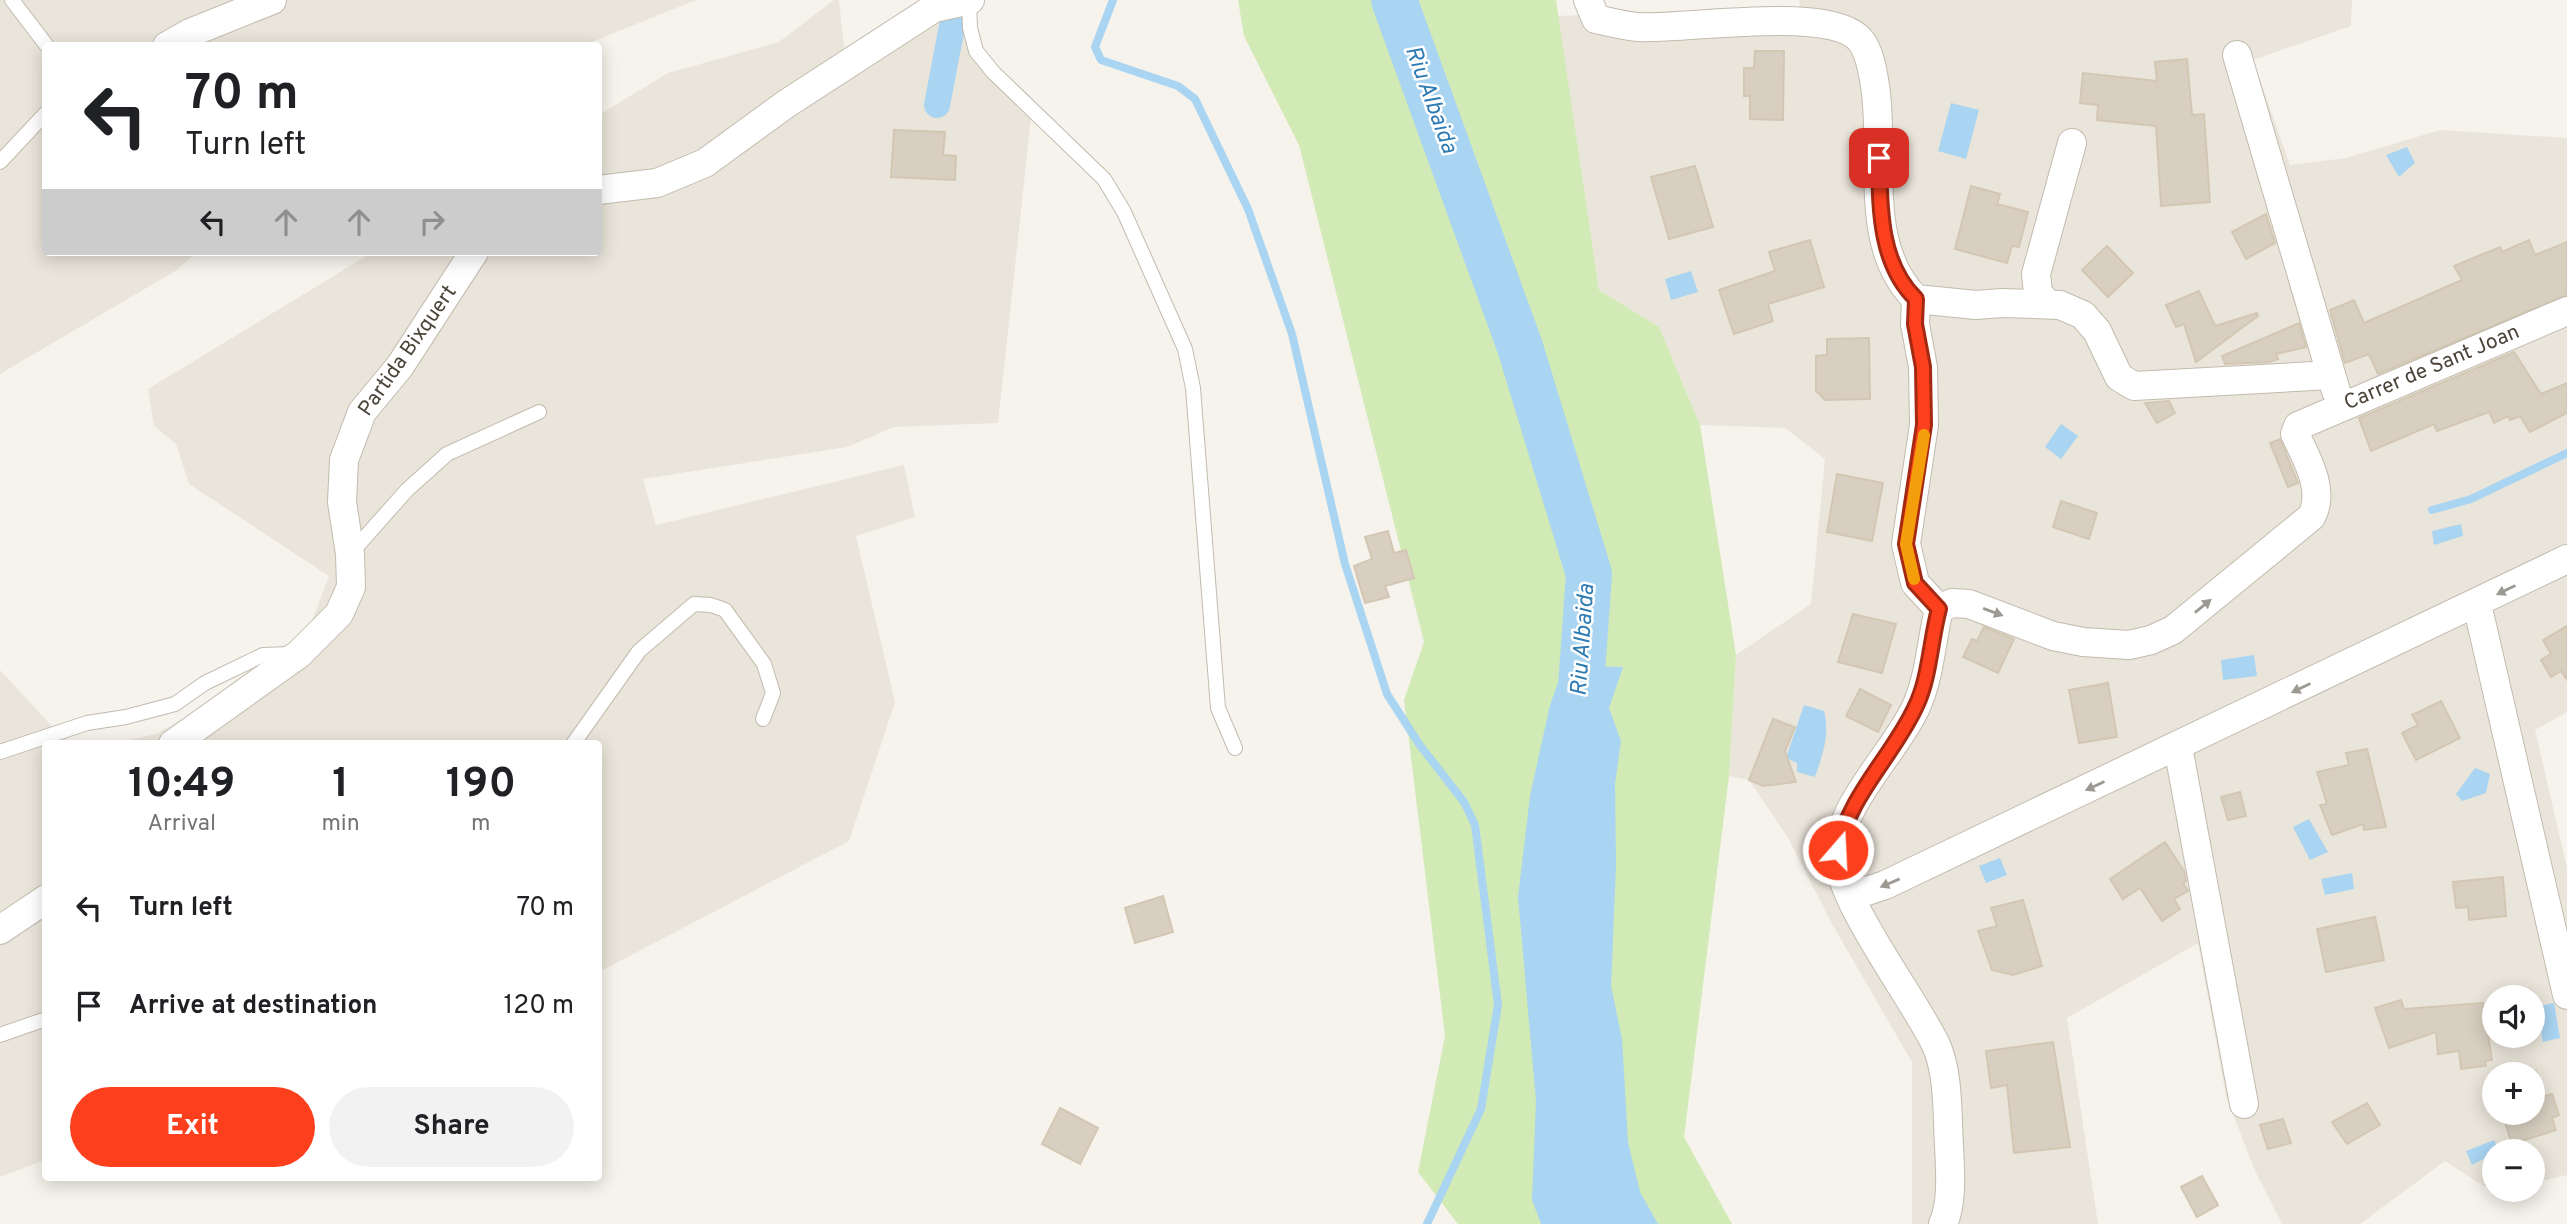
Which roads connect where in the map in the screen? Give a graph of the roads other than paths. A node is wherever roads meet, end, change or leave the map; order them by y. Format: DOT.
graph roads {
  1 [pos="12,0"];
  2 [pos="272,0"];
  3 [pos="969,0"];
  4 [pos="1588,0"];
  5 [pos="44,42"];
  6 [pos="174,42"];
  7 [pos="2237,55"];
  8 [pos="42,117"];
  9 [pos="2072,143"];
  10 [pos="0,162"];
  11 [pos="602,190"];
  12 [pos="471,256"];
  13 [pos="1916,299"];
  14 [pos="2047,303"];
  15 [pos="2567,312"];
  16 [pos="2332,375"];
  17 [pos="2341,407"];
  18 [pos="539,412"];
  19 [pos="350,554"];
  20 [pos="2567,559"];
  21 [pos="2477,604"];
  22 [pos="1939,609"];
  23 [pos="299,654"];
  24 [pos="763,719"];
  25 [pos="179,740"];
  26 [pos="576,740"];
  27 [pos="2178,747"];
  28 [pos="1235,748"];
  29 [pos="0,752"];
  30 [pos="1849,889"];
  31 [pos="42,902"];
  32 [pos="0,930"];
  33 [pos="2567,995"];
  34 [pos="42,1020"];
  35 [pos="0,1035"];
  36 [pos="2244,1104"];
  37 [pos="1943,1224"];
  1 -- 5 [label="lane"];
  2 -- 6 [label="street"];
  3 -- 11 [label="street"];
  3 -- 28 [label="lane"];
  4 -- 13 [label="street"];
  7 -- 16 [label="street"];
  8 -- 10 [label="lane"];
  9 -- 14 [label="street"];
  12 -- 19 [label="street, Partida Bixquert"];
  13 -- 14 [label="street"];
  13 -- 22 [label="street"];
  14 -- 16 [label="street"];
  15 -- 17 [label="street, Carrer de Sant Joan"];
  16 -- 17 [label="street"];
  22 -- 17 [label="street, Carrer de Sant Joan, one-way"];
  18 -- 19 [label="lane"];
  19 -- 23 [label="street, Partida Bixquert"];
  20 -- 21 [label="street, one-way"];
  21 -- 27 [label="street, one-way"];
  21 -- 33 [label="street"];
  22 -- 30 [label="street"];
  23 -- 25 [label="street, Partida Bixquert"];
  23 -- 29 [label="lane"];
  24 -- 26 [label="lane"];
  27 -- 30 [label="street, one-way"];
  27 -- 36 [label="street"];
  30 -- 37 [label="street"];
  31 -- 32 [label="street"];
  34 -- 35 [label="lane"];
}
